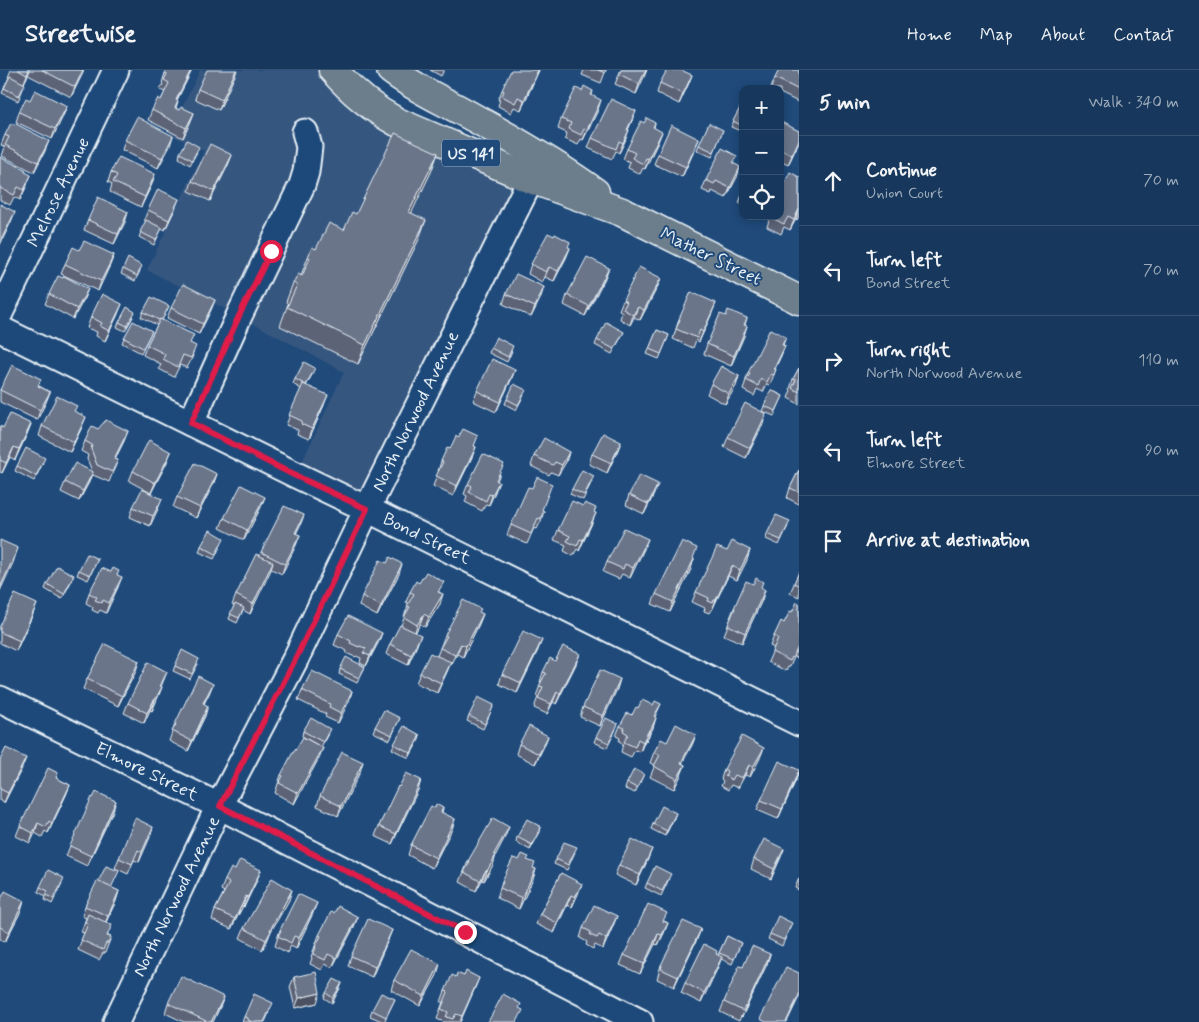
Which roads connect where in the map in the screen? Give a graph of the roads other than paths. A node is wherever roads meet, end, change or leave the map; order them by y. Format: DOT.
graph roads {
  1 [pos="116,70"];
  2 [pos="333,70"];
  3 [pos="391,70"];
  4 [pos="305,132"];
  5 [pos="531,179"];
  6 [pos="622,212"];
  7 [pos="799,300"];
  8 [pos="0,313"];
  9 [pos="0,329"];
  10 [pos="191,423"];
  11 [pos="367,509"];
  12 [pos="0,699"];
  13 [pos="799,723"];
  14 [pos="220,806"];
  15 [pos="116,1022"];
  16 [pos="640,1022"];
  1 -- 8 [label="street, Melrose Avenue"];
  2 -- 5 [label="main road, Mather Street / US 141"];
  3 -- 6 [label="main road, Mather Street / US 141"];
  4 -- 10 [label="street"];
  5 -- 6 [label="main road, Mather Street / US 141"];
  5 -- 11 [label="street, North Norwood Avenue"];
  6 -- 7 [label="main road, Mather Street / US 141"];
  9 -- 10 [label="street, Bond Street"];
  10 -- 11 [label="street, Bond Street"];
  11 -- 13 [label="street, Bond Street"];
  11 -- 14 [label="street, North Norwood Avenue"];
  12 -- 14 [label="street, Elmore Street"];
  14 -- 15 [label="street, North Norwood Avenue"];
  14 -- 16 [label="street, Elmore Street"];
}
